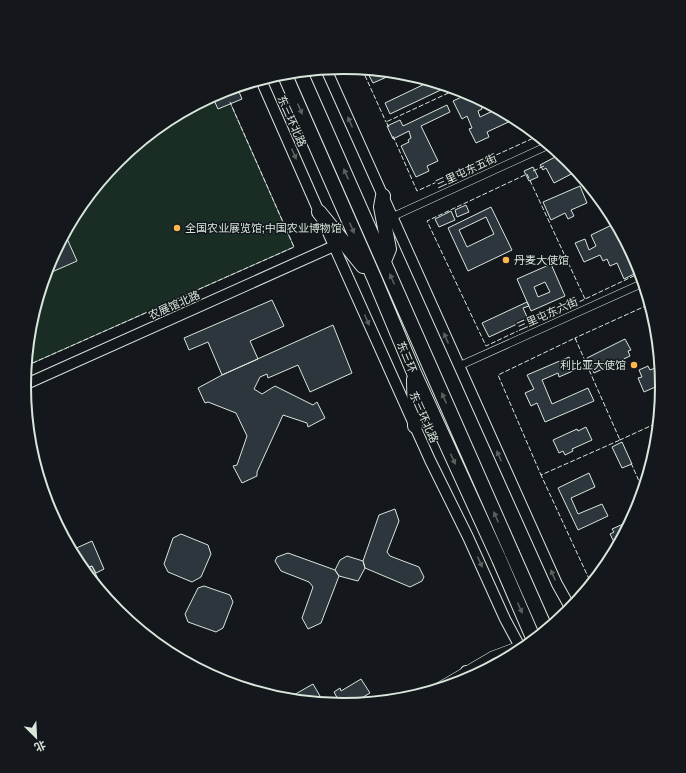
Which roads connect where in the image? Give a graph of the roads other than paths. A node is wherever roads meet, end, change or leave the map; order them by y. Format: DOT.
graph roads {
  1 [pos="329,75"];
  2 [pos="302,77"];
  3 [pos="287,79"];
  4 [pos="263,85"];
  5 [pos="543,148"];
  6 [pos="383,196"];
  7 [pos="320,212"];
  8 [pos="392,217"];
  9 [pos="334,246"];
  10 [pos="384,260"];
  11 [pos="375,280"];
  12 [pos="638,285"];
  13 [pos="459,366"];
  14 [pos="414,373"];
  15 [pos="31,382"];
  16 [pos="415,426"];
  17 [pos="568,603"];
  18 [pos="545,624"];
  19 [pos="532,635"];
  20 [pos="518,644"];
  21 [pos="508,651"];
  22 [pos="466,671"];
  23 [pos="453,678"];
  6 -- 1 [label="street, one-way"];
  10 -- 2 [label="highway, 东三环, one-way"];
  3 -- 11 [label="highway, 东三环, one-way"];
  4 -- 7 [label="street, 东三环北路, one-way"];
  5 -- 8 [label="street, 三里屯东五街"];
  6 -- 8 [label="street"];
  6 -- 10 [label="highway"];
  7 -- 9 [label="street, 东三环北路"];
  7 -- 11 [label="highway"];
  13 -- 8 [label="street, one-way"];
  9 -- 15 [label="street, 农展馆北路"];
  9 -- 16 [label="street, 东三环北路, one-way"];
  18 -- 10 [label="highway, 东三环, one-way, bridge"];
  11 -- 14 [label="highway, 东三环"];
  12 -- 13 [label="street, 三里屯东六街"];
  17 -- 13 [label="street, one-way"];
  14 -- 16 [label="highway"];
  14 -- 19 [label="highway, 东三环, one-way, bridge"];
  16 -- 20 [label="street, 东三环北路, one-way"];
  21 -- 22 [label="street"];
  22 -- 23 [label="street"];
}
